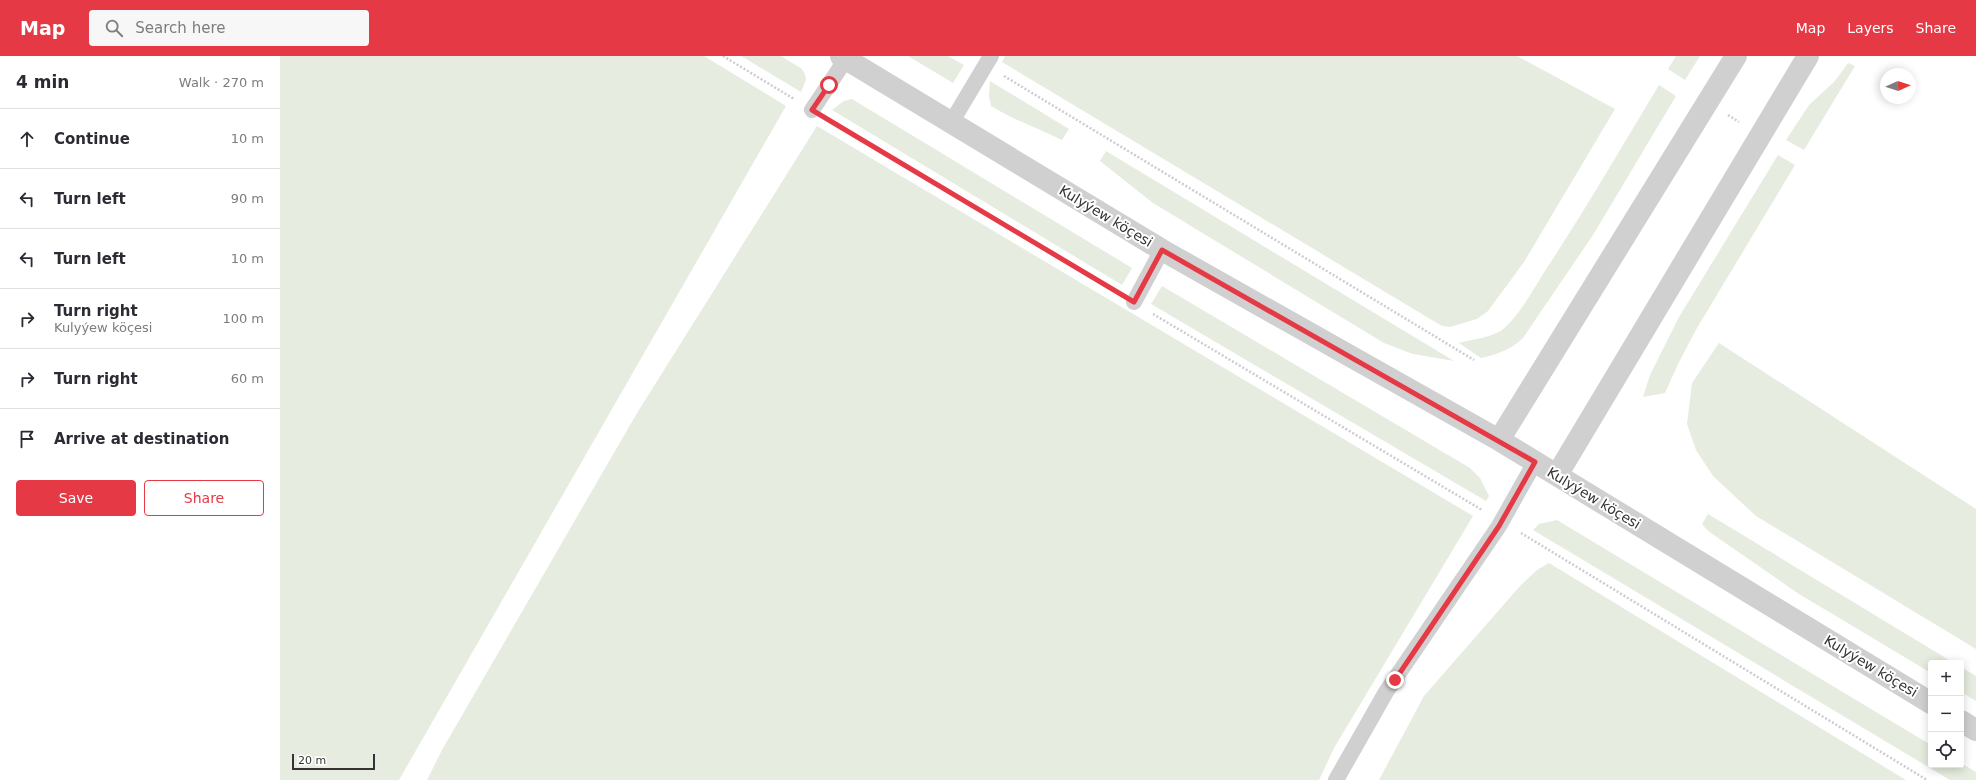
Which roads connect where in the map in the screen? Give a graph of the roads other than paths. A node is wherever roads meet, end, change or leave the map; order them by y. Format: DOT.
graph roads {
  1 [pos="991,56"];
  2 [pos="1736,56"];
  3 [pos="1808,56"];
  4 [pos="843,58"];
  5 [pos="812,110"];
  6 [pos="951,123"];
  7 [pos="1162,250"];
  8 [pos="1134,302"];
  9 [pos="1499,440"];
  10 [pos="1535,462"];
  11 [pos="1557,475"];
  12 [pos="1928,701"];
  13 [pos="1964,723"];
  14 [pos="1976,730"];
  15 [pos="1336,780"];
  1 -- 6 [label="lane"];
  2 -- 9 [label="street"];
  3 -- 11 [label="street"];
  4 -- 5 [label="lane"];
  4 -- 6 [label="street, Kulyýew köçesi"];
  6 -- 7 [label="street, Kulyýew köçesi"];
  7 -- 8 [label="lane"];
  7 -- 9 [label="street, Kulyýew köçesi"];
  9 -- 10 [label="street, Kulyýew köçesi"];
  10 -- 11 [label="street, Kulyýew köçesi"];
  10 -- 15 [label="lane"];
  11 -- 12 [label="street, Kulyýew köçesi"];
  13 -- 14 [label="street"];
}
